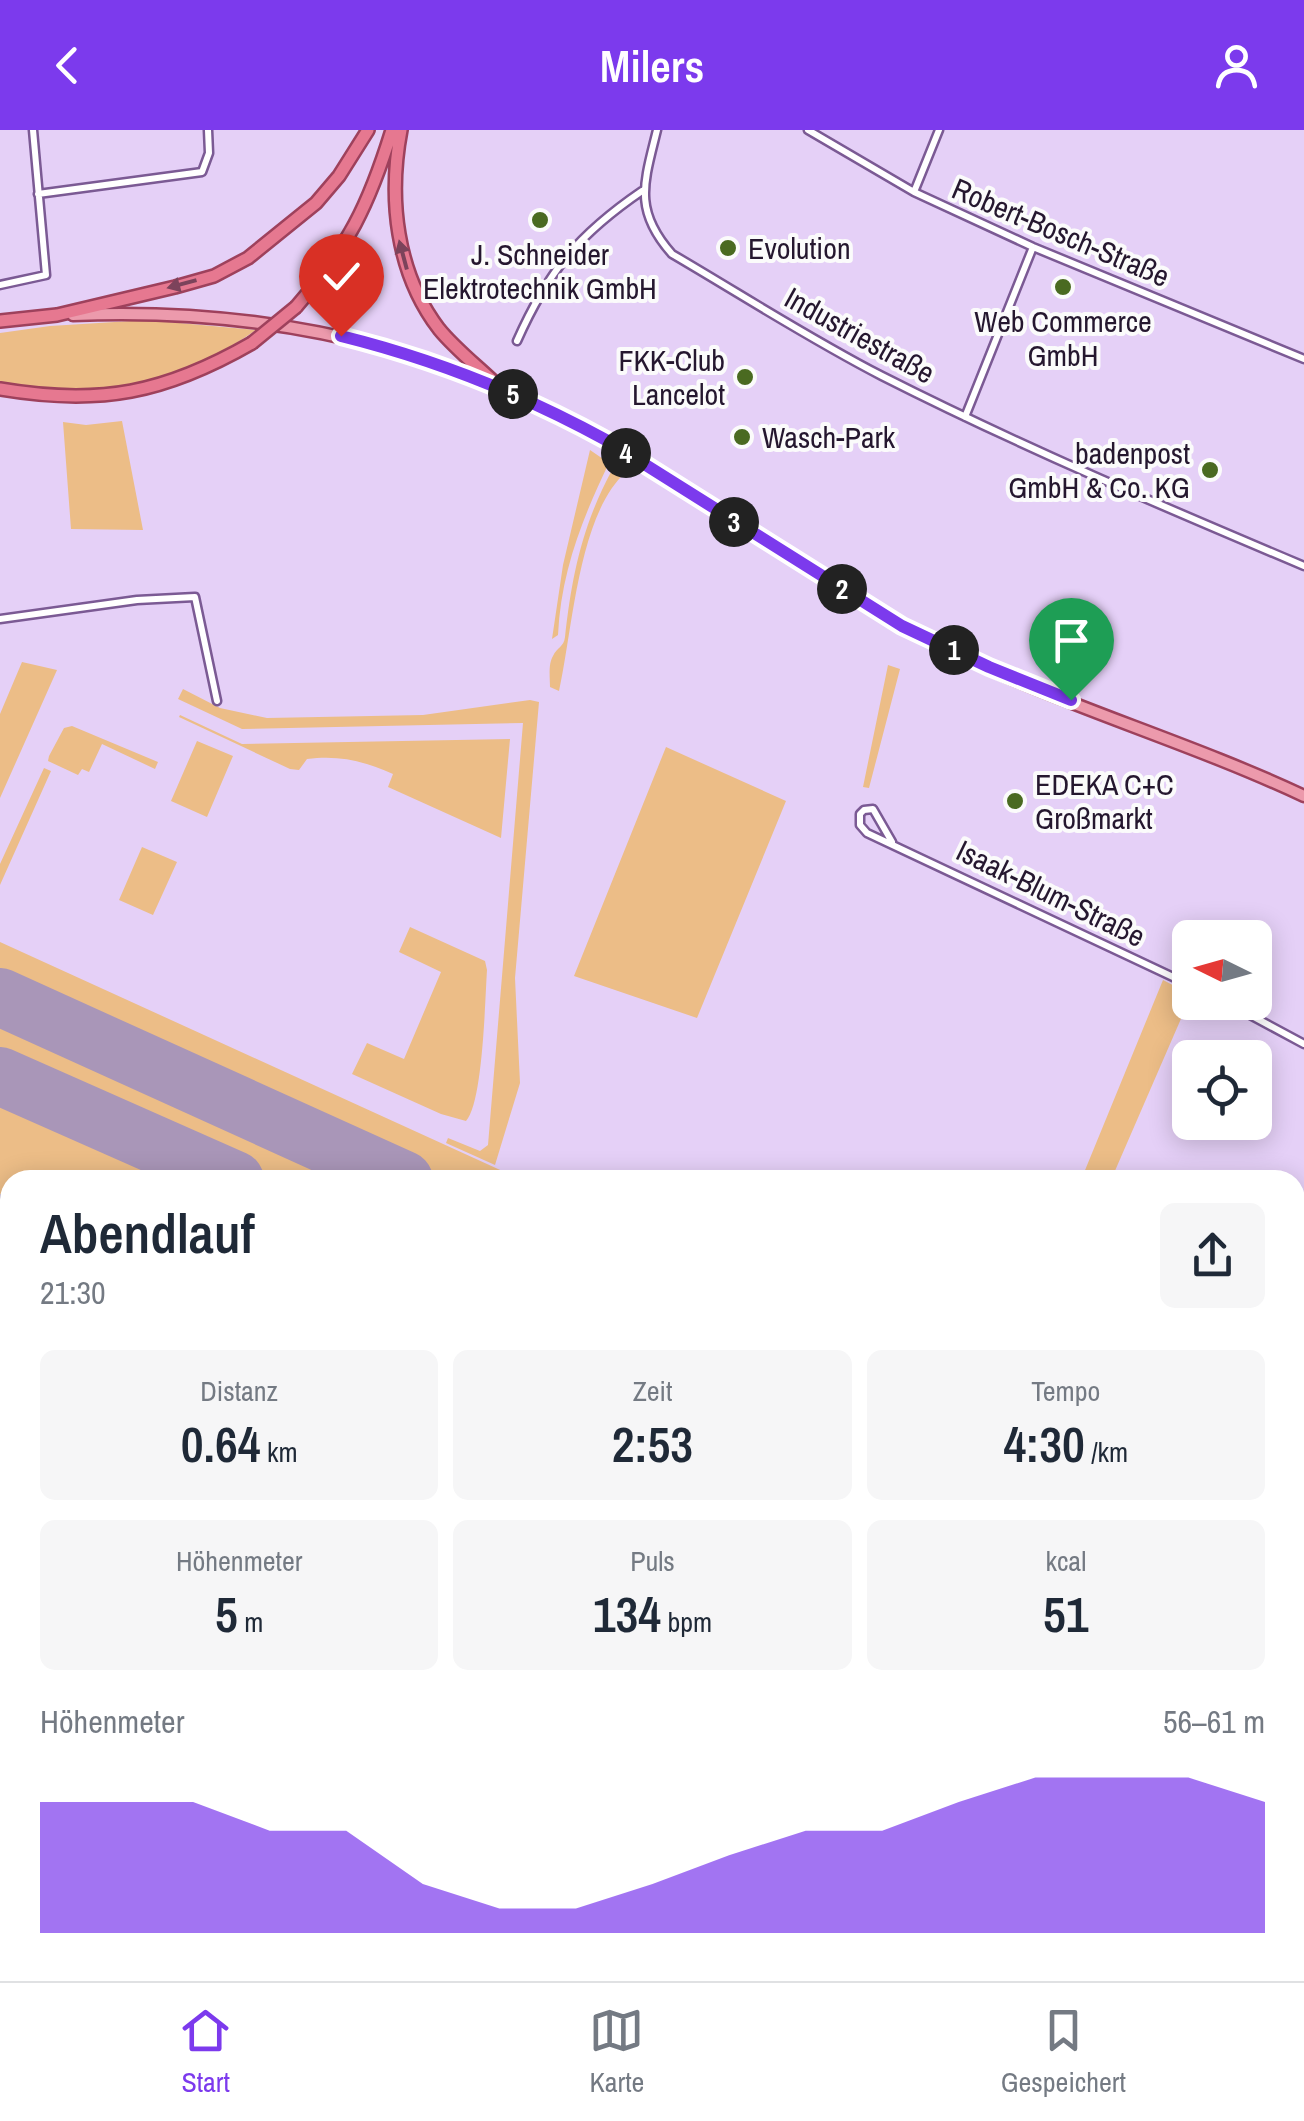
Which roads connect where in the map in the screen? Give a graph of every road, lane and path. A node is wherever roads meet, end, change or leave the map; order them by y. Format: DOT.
graph roads {
  1 [pos="33,130"];
  2 [pos="208,130"];
  3 [pos="368,130"];
  4 [pos="392,130"];
  5 [pos="401,130"];
  6 [pos="657,130"];
  7 [pos="808,130"];
  8 [pos="938,130"];
  9 [pos="642,191"];
  10 [pos="914,192"];
  11 [pos="38,194"];
  12 [pos="1033,247"];
  13 [pos="0,285"];
  14 [pos="57,315"];
  15 [pos="0,324"];
  16 [pos="517,341"];
  17 [pos="1304,358"];
  18 [pos="500,388"];
  19 [pos="1,389"];
  20 [pos="964,417"];
  21 [pos="1304,566"];
  22 [pos="0,619"];
  23 [pos="217,701"];
  24 [pos="1304,796"];
  25 [pos="892,842"];
  26 [pos="1172,976"];
  27 [pos="1259,1020"];
  28 [pos="1304,1044"];
  1 -- 11 [label="street"];
  2 -- 11 [label="street"];
  3 -- 14 [label="highway, one-way"];
  4 -- 19 [label="highway, bridge"];
  18 -- 5 [label="highway, one-way"];
  6 -- 9 [label="street"];
  7 -- 10 [label="street, Robert-Bosch-Straße"];
  8 -- 10 [label="street"];
  9 -- 16 [label="street"];
  9 -- 20 [label="street, Industriestraße"];
  10 -- 12 [label="street, Robert-Bosch-Straße"];
  11 -- 13 [label="street"];
  12 -- 17 [label="street, Robert-Bosch-Straße"];
  12 -- 20 [label="street, Industriestraße"];
  14 -- 15 [label="highway"];
  14 -- 18 [label="main road"];
  18 -- 24 [label="main road"];
  20 -- 21 [label="street, Industriestraße"];
  22 -- 23 [label="street"];
  25 -- 25 [label="street, Isaak-Blum-Straße"];
  25 -- 26 [label="street, Isaak-Blum-Straße"];
  27 -- 28 [label="street"];
}
